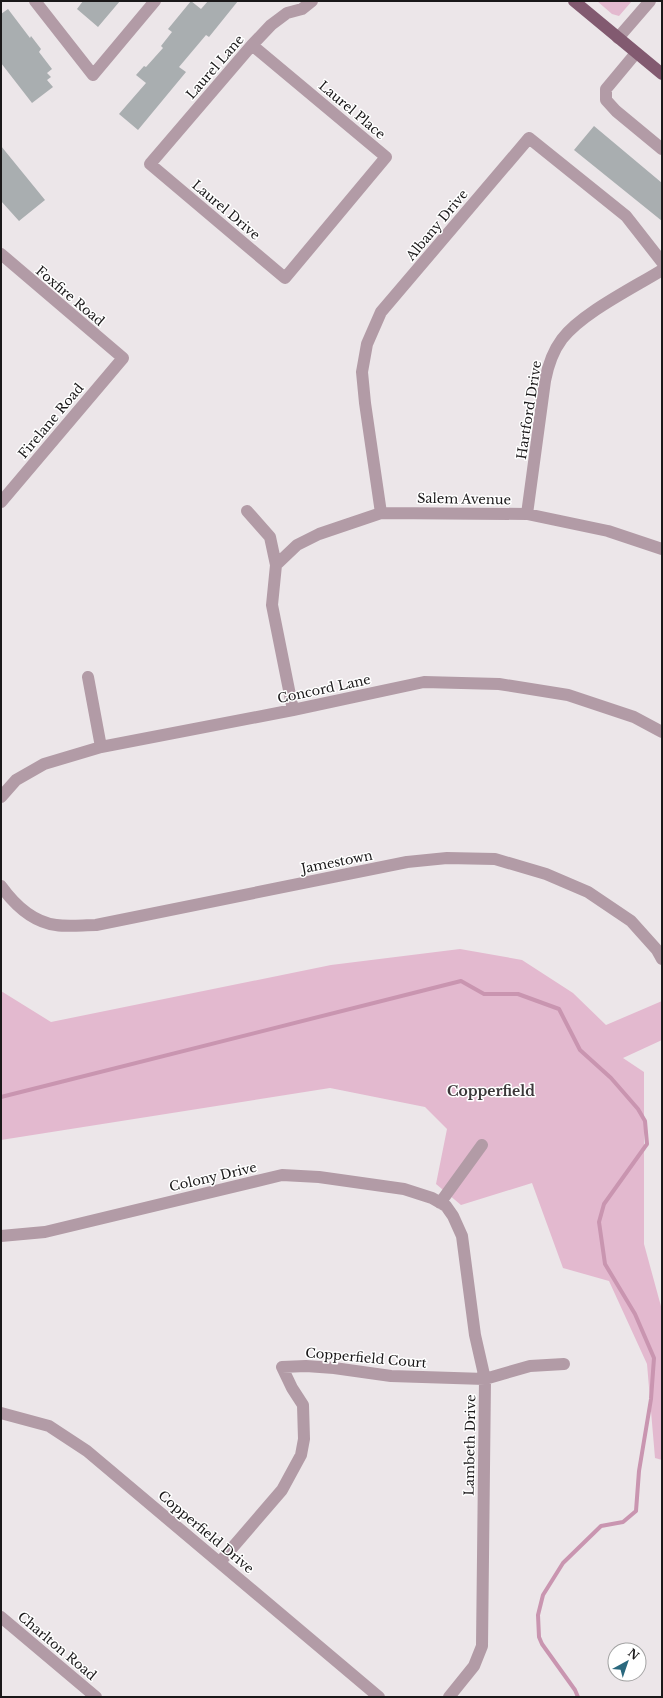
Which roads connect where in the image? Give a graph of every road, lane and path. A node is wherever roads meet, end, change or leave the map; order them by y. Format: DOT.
graph roads {
  1 [pos="34,1"];
  2 [pos="155,1"];
  3 [pos="312,1"];
  4 [pos="574,1"];
  5 [pos="650,1"];
  6 [pos="618,38"];
  7 [pos="252,45"];
  8 [pos="636,53"];
  9 [pos="662,74"];
  10 [pos="662,149"];
  11 [pos="150,164"];
  12 [pos="1,254"];
  13 [pos="662,262"];
  14 [pos="662,270"];
  15 [pos="285,278"];
  16 [pos="123,358"];
  17 [pos="1,502"];
  18 [pos="247,511"];
  19 [pos="381,513"];
  20 [pos="527,514"];
  21 [pos="662,549"];
  22 [pos="276,565"];
  23 [pos="88,677"];
  24 [pos="293,710"];
  25 [pos="662,732"];
  26 [pos="101,747"];
  27 [pos="1,797"];
  28 [pos="1,886"];
  29 [pos="660,952"];
  30 [pos="482,1145"];
  31 [pos="436,1200"];
  32 [pos="1,1236"];
  33 [pos="564,1364"];
  34 [pos="485,1379"];
  35 [pos="1,1413"];
  36 [pos="220,1562"];
  37 [pos="1,1617"];
  38 [pos="96,1697"];
  39 [pos="379,1697"];
  40 [pos="449,1697"];
  1 -- 2 [label="street"];
  3 -- 7 [label="street, Laurel Lane"];
  4 -- 6 [label="main road"];
  5 -- 6 [label="street"];
  6 -- 8 [label="main road"];
  7 -- 11 [label="street, Laurel Lane"];
  7 -- 15 [label="street, Laurel Place"];
  8 -- 9 [label="main road"];
  8 -- 10 [label="street"];
  11 -- 15 [label="street, Laurel Drive"];
  12 -- 16 [label="street, Foxfire Road"];
  13 -- 19 [label="street, Albany Drive"];
  14 -- 20 [label="street, Hartford Drive"];
  16 -- 17 [label="street, Firelane Road"];
  18 -- 22 [label="street"];
  19 -- 20 [label="street, Salem Avenue"];
  19 -- 22 [label="street, Salem Avenue"];
  20 -- 21 [label="street, Salem Avenue"];
  22 -- 24 [label="street"];
  23 -- 26 [label="street"];
  24 -- 25 [label="street, Concord Lane"];
  24 -- 26 [label="street, Concord Lane"];
  26 -- 27 [label="street, Concord Lane"];
  28 -- 29 [label="street, Jamestown"];
  30 -- 31 [label="street"];
  31 -- 32 [label="street, Colony Drive"];
  31 -- 34 [label="street, Lambeth Drive"];
  33 -- 34 [label="street"];
  34 -- 36 [label="street, Copperfield Court"];
  34 -- 40 [label="street, Lambeth Drive"];
  35 -- 36 [label="street, Copperfield Drive"];
  36 -- 39 [label="street, Copperfield Drive"];
  37 -- 38 [label="street, Charlton Road"];
}
